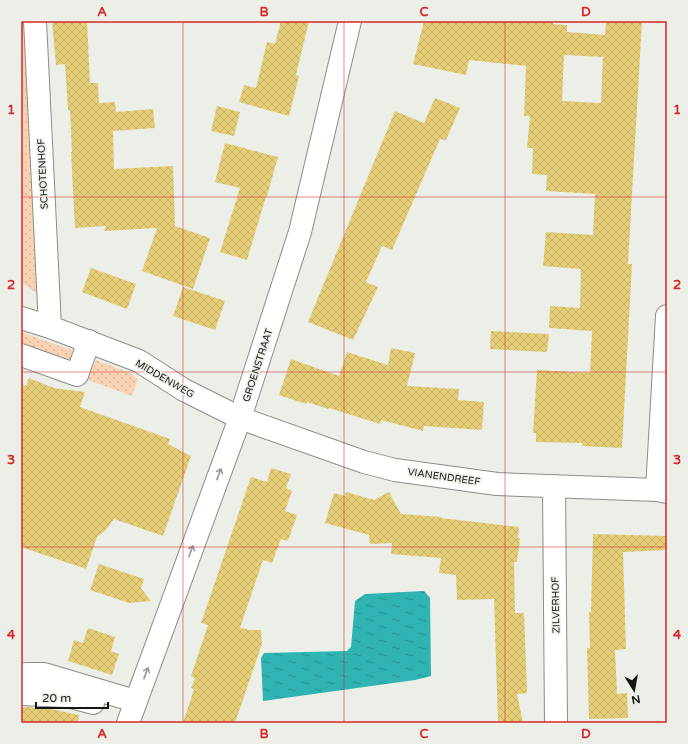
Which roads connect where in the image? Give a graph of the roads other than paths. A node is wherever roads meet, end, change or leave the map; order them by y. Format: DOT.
graph roads {
  1 [pos="35,21"];
  2 [pos="350,21"];
  3 [pos="667,316"];
  4 [pos="21,318"];
  5 [pos="50,327"];
  6 [pos="89,341"];
  7 [pos="21,355"];
  8 [pos="665,381"];
  9 [pos="240,418"];
  10 [pos="554,486"];
  11 [pos="664,490"];
  12 [pos="23,684"];
  13 [pos="131,712"];
  14 [pos="556,723"];
  1 -- 5 [label="street, SCHOTENHOF"];
  2 -- 9 [label="street, GROENSTRAAT"];
  3 -- 8 [label="street"];
  4 -- 5 [label="street, MIDDENWEG"];
  5 -- 6 [label="street, MIDDENWEG"];
  6 -- 7 [label="street"];
  6 -- 9 [label="street, MIDDENWEG"];
  8 -- 11 [label="street"];
  9 -- 10 [label="street, VIANENDREEF"];
  13 -- 9 [label="street, GROENSTRAAT, one-way"];
  10 -- 11 [label="street, VIANENDREEF"];
  10 -- 14 [label="street, ZILVERHOF"];
  12 -- 13 [label="street, GROENSTRAAT"];
}
